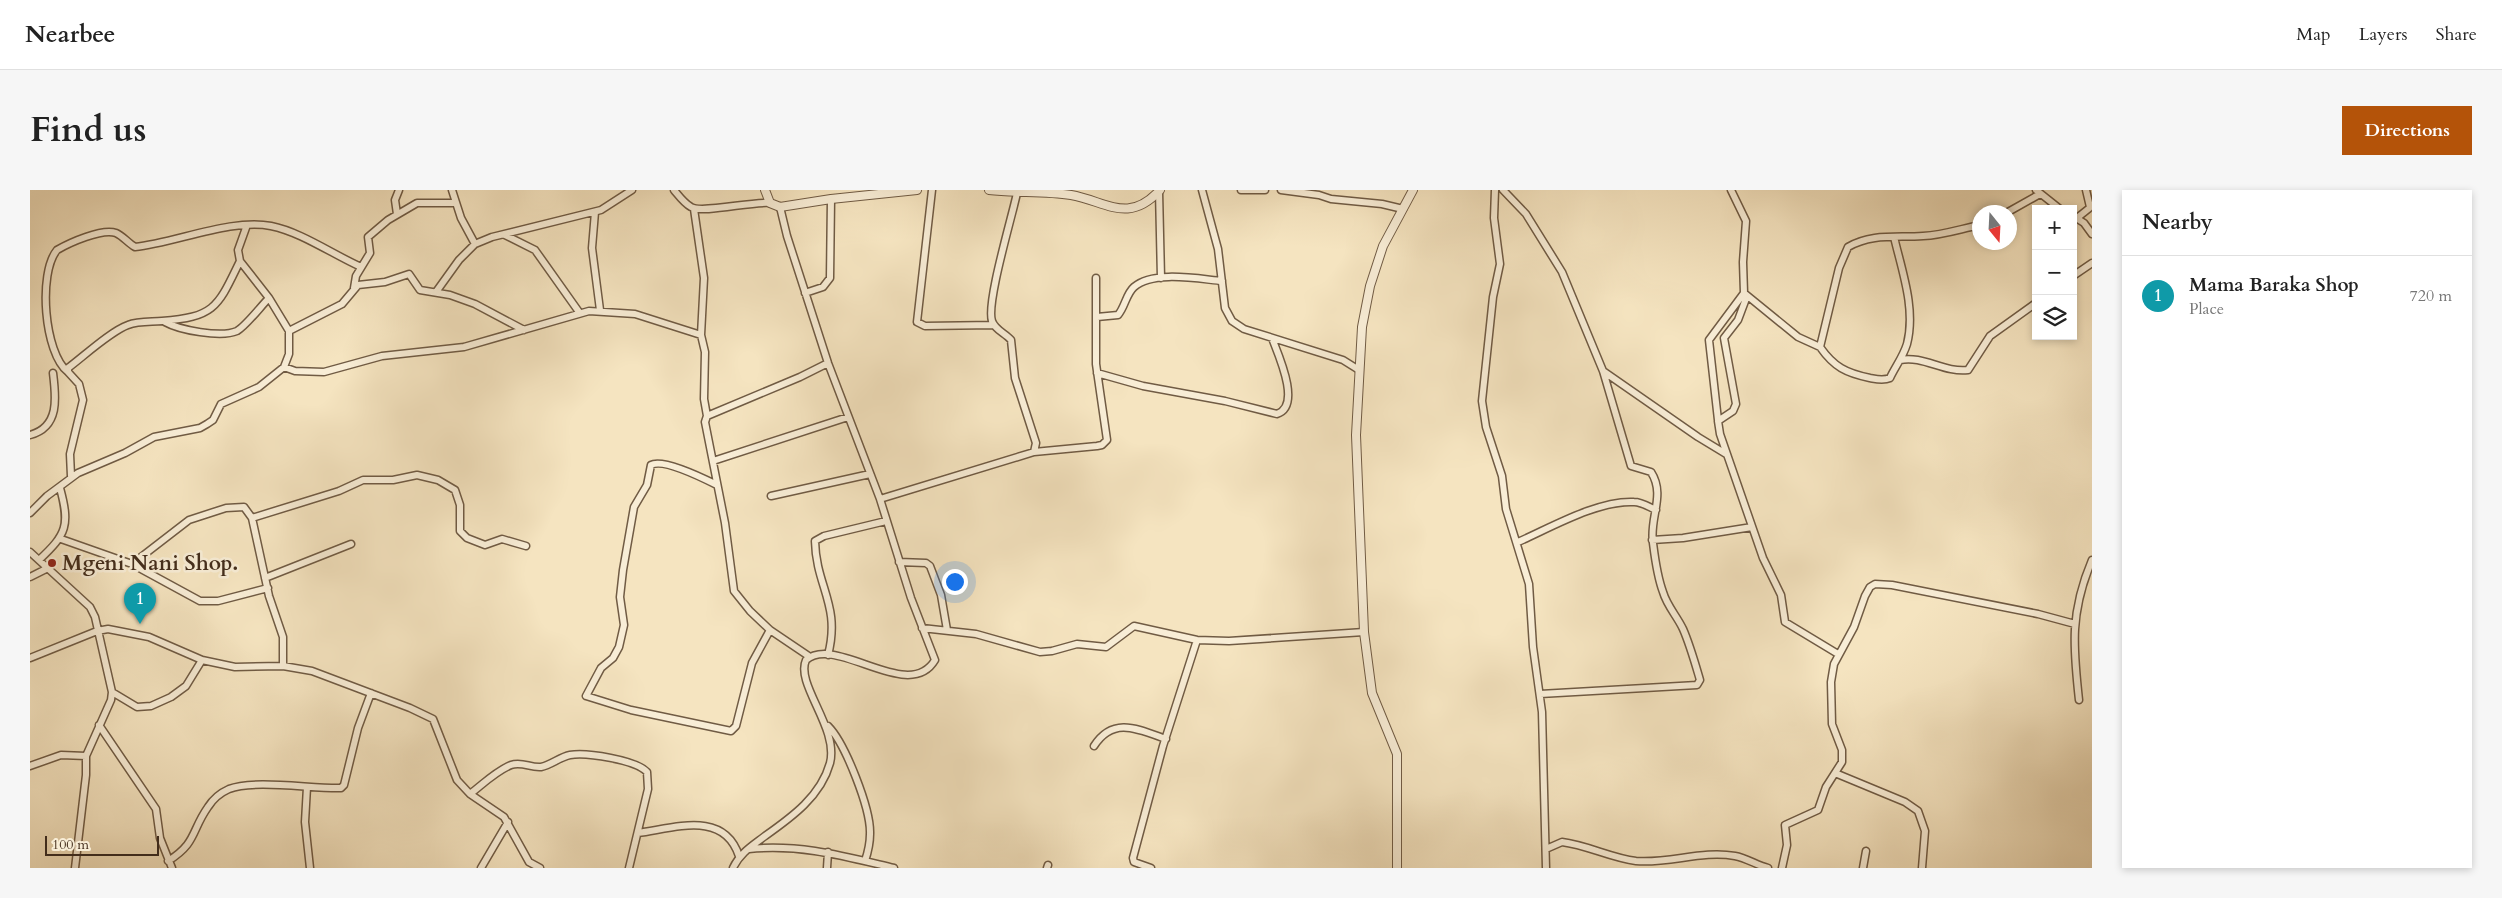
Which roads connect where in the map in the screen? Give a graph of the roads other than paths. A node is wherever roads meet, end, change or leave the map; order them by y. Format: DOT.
graph roads {
  1 [pos="399,190"];
  2 [pos="452,190"];
  3 [pos="632,190"];
  4 [pos="674,190"];
  5 [pos="765,190"];
  6 [pos="917,190"];
  7 [pos="932,190"];
  8 [pos="989,190"];
  9 [pos="1202,190"];
  10 [pos="1241,190"];
  11 [pos="1265,190"];
  12 [pos="1281,190"];
  13 [pos="1413,190"];
  14 [pos="1495,190"];
  15 [pos="1504,190"];
  16 [pos="1731,190"];
  17 [pos="2086,190"];
  18 [pos="1159,191"];
  19 [pos="2038,192"];
  20 [pos="1017,193"];
  21 [pos="1072,193"];
  22 [pos="831,199"];
  23 [pos="455,203"];
  24 [pos="770,203"];
  25 [pos="2055,205"];
  26 [pos="2017,206"];
  27 [pos="2091,206"];
  28 [pos="780,207"];
  29 [pos="694,208"];
  30 [pos="1403,209"];
  31 [pos="594,212"];
  32 [pos="397,214"];
  33 [pos="2077,216"];
  34 [pos="2077,219"];
  35 [pos="247,225"];
  36 [pos="1972,227"];
  37 [pos="2092,234"];
  38 [pos="505,235"];
  39 [pos="1894,237"];
  40 [pos="474,244"];
  41 [pos="240,261"];
  42 [pos="2092,263"];
  43 [pos="361,266"];
  44 [pos="2077,273"];
  45 [pos="1096,278"];
  46 [pos="1161,278"];
  47 [pos="1222,281"];
  48 [pos="354,288"];
  49 [pos="436,292"];
  50 [pos="804,293"];
  51 [pos="1746,295"];
  52 [pos="270,298"];
  53 [pos="2032,306"];
  54 [pos="600,310"];
  55 [pos="579,312"];
  56 [pos="1097,317"];
  57 [pos="164,321"];
  58 [pos="994,325"];
  59 [pos="524,330"];
  60 [pos="289,331"];
  61 [pos="702,334"];
  62 [pos="1272,338"];
  63 [pos="1820,347"];
  64 [pos="1900,360"];
  65 [pos="828,362"];
  66 [pos="284,367"];
  67 [pos="1360,370"];
  68 [pos="1603,371"];
  69 [pos="53,372"];
  70 [pos="68,372"];
  71 [pos="1097,373"];
  72 [pos="708,416"];
  73 [pos="848,417"];
  74 [pos="1718,420"];
  75 [pos="30,435"];
  76 [pos="1034,452"];
  77 [pos="1726,454"];
  78 [pos="713,461"];
  79 [pos="870,474"];
  80 [pos="71,476"];
  81 [pos="717,485"];
  82 [pos="60,488"];
  83 [pos="771,496"];
  84 [pos="880,499"];
  85 [pos="1656,510"];
  86 [pos="30,513"];
  87 [pos="252,518"];
  88 [pos="886,521"];
  89 [pos="1752,527"];
  90 [pos="61,539"];
  91 [pos="1652,540"];
  92 [pos="1518,542"];
  93 [pos="351,544"];
  94 [pos="526,546"];
  95 [pos="30,552"];
  96 [pos="39,560"];
  97 [pos="2092,560"];
  98 [pos="899,562"];
  99 [pos="132,564"];
  100 [pos="48,568"];
  101 [pos="30,577"];
  102 [pos="265,578"];
  103 [pos="268,588"];
  104 [pos="2075,624"];
  105 [pos="922,628"];
  106 [pos="770,630"];
  107 [pos="947,630"];
  108 [pos="97,631"];
  109 [pos="1364,632"];
  110 [pos="1197,640"];
  111 [pos="1838,654"];
  112 [pos="828,655"];
  113 [pos="810,657"];
  114 [pos="30,658"];
  115 [pos="202,660"];
  116 [pos="283,666"];
  117 [pos="112,692"];
  118 [pos="371,694"];
  119 [pos="1540,694"];
  120 [pos="2079,700"];
  121 [pos="825,723"];
  122 [pos="99,725"];
  123 [pos="1166,739"];
  124 [pos="1094,746"];
  125 [pos="86,756"];
  126 [pos="30,766"];
  127 [pos="1835,774"];
  128 [pos="307,787"];
  129 [pos="470,794"];
  130 [pos="508,822"];
  131 [pos="638,833"];
  132 [pos="747,849"];
  133 [pos="1546,849"];
  134 [pos="1866,851"];
  135 [pos="828,852"];
  136 [pos="739,856"];
  137 [pos="865,860"];
  138 [pos="1634,861"];
  139 [pos="170,865"];
  140 [pos="75,868"];
  141 [pos="310,868"];
  142 [pos="481,868"];
  143 [pos="540,868"];
  144 [pos="629,868"];
  145 [pos="732,868"];
  146 [pos="827,868"];
  147 [pos="894,868"];
  148 [pos="1151,868"];
  149 [pos="1397,868"];
  150 [pos="1546,868"];
  151 [pos="1642,868"];
  152 [pos="1768,868"];
  153 [pos="1782,868"];
  154 [pos="1863,868"];
  155 [pos="1922,868"];
  1 -- 32 [label="street"];
  2 -- 23 [label="street"];
  3 -- 31 [label="street"];
  4 -- 29 [label="street"];
  5 -- 24 [label="street"];
  6 -- 22 [label="street"];
  7 -- 58 [label="street"];
  8 -- 20 [label="street"];
  9 -- 47 [label="street"];
  10 -- 11 [label="street"];
  12 -- 30 [label="street"];
  13 -- 30 [label="street"];
  14 -- 92 [label="street"];
  15 -- 68 [label="street"];
  16 -- 51 [label="street"];
  17 -- 27 [label="street"];
  18 -- 21 [label="street"];
  18 -- 46 [label="street"];
  19 -- 25 [label="street"];
  19 -- 26 [label="street"];
  20 -- 21 [label="street"];
  20 -- 58 [label="street"];
  22 -- 28 [label="street"];
  22 -- 50 [label="street"];
  23 -- 32 [label="street"];
  23 -- 40 [label="street"];
  24 -- 28 [label="street"];
  24 -- 29 [label="street"];
  27 -- 33 [label="street"];
  28 -- 50 [label="street"];
  29 -- 61 [label="street"];
  30 -- 67 [label="street"];
  31 -- 38 [label="street"];
  31 -- 54 [label="street"];
  32 -- 43 [label="street"];
  34 -- 37 [label="street"];
  35 -- 41 [label="street"];
  35 -- 43 [label="street"];
  35 -- 70 [label="street"];
  36 -- 39 [label="street"];
  38 -- 40 [label="street"];
  38 -- 55 [label="street"];
  39 -- 63 [label="street"];
  39 -- 64 [label="street"];
  40 -- 49 [label="street"];
  41 -- 52 [label="street"];
  41 -- 57 [label="street"];
  42 -- 44 [label="street"];
  43 -- 48 [label="street"];
  45 -- 56 [label="street"];
  46 -- 47 [label="street"];
  46 -- 56 [label="street"];
  47 -- 62 [label="street"];
  48 -- 49 [label="street"];
  48 -- 60 [label="street"];
  49 -- 59 [label="street"];
  50 -- 65 [label="street"];
  51 -- 63 [label="street"];
  51 -- 74 [label="street"];
  51 -- 74 [label="street"];
  52 -- 57 [label="street"];
  52 -- 60 [label="street"];
  53 -- 64 [label="street"];
  54 -- 55 [label="street"];
  54 -- 61 [label="street"];
  55 -- 59 [label="street"];
  56 -- 71 [label="street"];
  57 -- 70 [label="street"];
  58 -- 76 [label="street"];
  59 -- 66 [label="street"];
  60 -- 66 [label="street"];
  61 -- 72 [label="street"];
  62 -- 67 [label="street"];
  62 -- 71 [label="street"];
  63 -- 64 [label="street"];
  65 -- 72 [label="street"];
  65 -- 73 [label="street"];
  66 -- 80 [label="street"];
  67 -- 109 [label="street"];
  68 -- 77 [label="street"];
  68 -- 85 [label="street"];
  69 -- 75 [label="street"];
  70 -- 80 [label="street"];
  71 -- 76 [label="street"];
  72 -- 78 [label="street"];
  73 -- 78 [label="street"];
  73 -- 79 [label="street"];
  74 -- 77 [label="street"];
  76 -- 84 [label="street"];
  77 -- 89 [label="street"];
  78 -- 81 [label="street"];
  79 -- 83 [label="street"];
  79 -- 84 [label="street"];
  80 -- 82 [label="street"];
  81 -- 106 [label="street"];
  81 -- 106 [label="street"];
  82 -- 86 [label="street"];
  82 -- 90 [label="street"];
  84 -- 88 [label="street"];
  85 -- 91 [label="street"];
  85 -- 92 [label="street"];
  87 -- 94 [label="street"];
  87 -- 99 [label="street"];
  87 -- 102 [label="street"];
  88 -- 98 [label="street"];
  88 -- 112 [label="street"];
  89 -- 91 [label="street"];
  89 -- 111 [label="street"];
  90 -- 96 [label="street"];
  90 -- 99 [label="street"];
  91 -- 119 [label="street"];
  92 -- 119 [label="street"];
  93 -- 102 [label="street"];
  95 -- 96 [label="street"];
  96 -- 100 [label="street"];
  97 -- 104 [label="street"];
  98 -- 105 [label="street"];
  98 -- 107 [label="street"];
  99 -- 103 [label="street"];
  100 -- 101 [label="street"];
  100 -- 108 [label="street"];
  102 -- 103 [label="street"];
  103 -- 116 [label="street"];
  104 -- 111 [label="street"];
  104 -- 120 [label="street"];
  105 -- 107 [label="street"];
  105 -- 112 [label="street"];
  106 -- 113 [label="street"];
  107 -- 110 [label="street"];
  108 -- 114 [label="street"];
  108 -- 115 [label="street"];
  108 -- 117 [label="street"];
  109 -- 110 [label="street"];
  109 -- 149 [label="street"];
  110 -- 123 [label="street"];
  111 -- 127 [label="street"];
  112 -- 113 [label="street"];
  113 -- 121 [label="street"];
  115 -- 116 [label="street"];
  115 -- 117 [label="street"];
  116 -- 118 [label="street"];
  117 -- 122 [label="street"];
  118 -- 128 [label="street"];
  118 -- 129 [label="street"];
  119 -- 133 [label="street"];
  121 -- 132 [label="street"];
  121 -- 137 [label="street"];
  122 -- 125 [label="street"];
  122 -- 139 [label="street"];
  123 -- 124 [label="street"];
  123 -- 148 [label="street"];
  125 -- 126 [label="street"];
  125 -- 140 [label="street"];
  127 -- 153 [label="street"];
  127 -- 155 [label="street"];
  128 -- 139 [label="street"];
  128 -- 141 [label="street"];
  129 -- 130 [label="street"];
  129 -- 131 [label="street"];
  130 -- 142 [label="street"];
  130 -- 143 [label="street"];
  131 -- 136 [label="street"];
  131 -- 144 [label="street"];
  132 -- 135 [label="street"];
  132 -- 136 [label="street"];
  133 -- 138 [label="street"];
  133 -- 150 [label="street"];
  134 -- 154 [label="street"];
  135 -- 137 [label="street"];
  135 -- 146 [label="street"];
  136 -- 145 [label="street"];
  137 -- 147 [label="street"];
  138 -- 151 [label="street"];
  138 -- 152 [label="street"];
}
